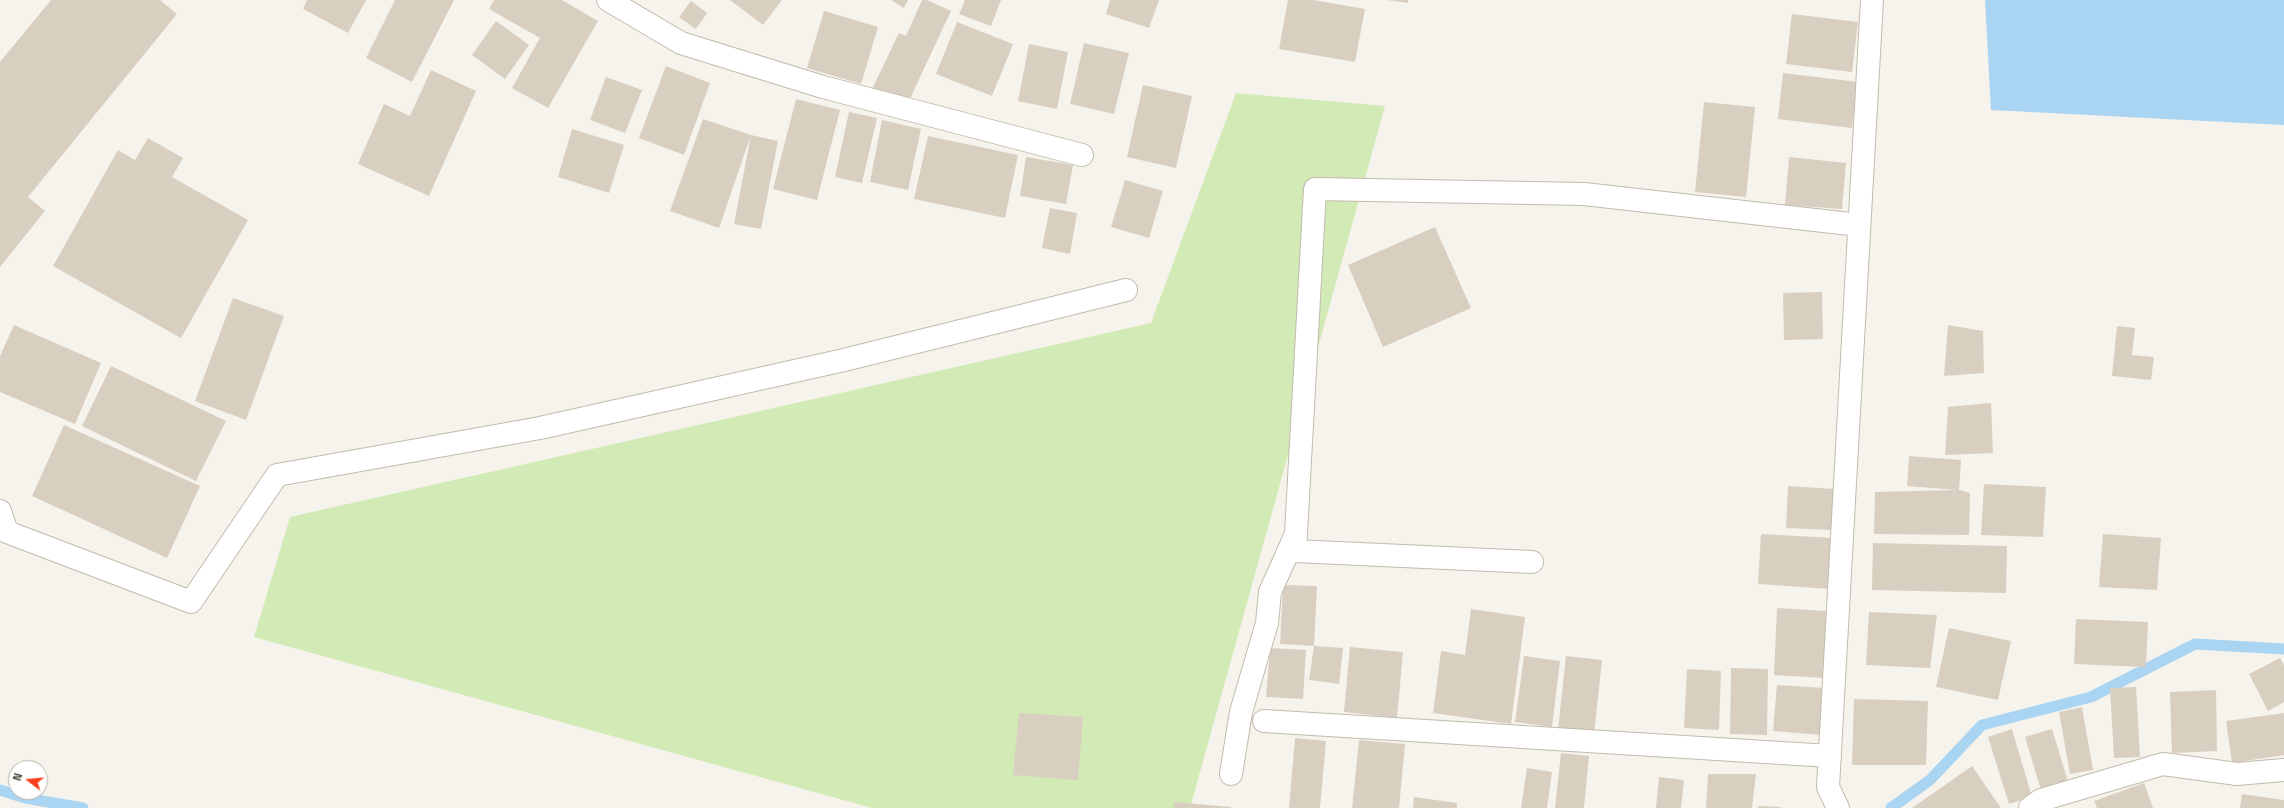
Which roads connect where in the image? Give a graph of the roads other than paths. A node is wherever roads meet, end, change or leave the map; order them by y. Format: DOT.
graph roads {
  1 [pos="608,0"];
  2 [pos="1872,0"];
  3 [pos="1082,155"];
  4 [pos="1859,225"];
  5 [pos="1126,290"];
  6 [pos="0,511"];
  7 [pos="1296,534"];
  8 [pos="1532,562"];
  9 [pos="1264,721"];
  10 [pos="1830,756"];
  11 [pos="2284,770"];
  12 [pos="1231,774"];
  13 [pos="1838,808"];
  14 [pos="2030,808"];
  1 -- 3 [label="street"];
  2 -- 4 [label="street"];
  4 -- 7 [label="street"];
  4 -- 10 [label="street"];
  5 -- 6 [label="street"];
  7 -- 8 [label="street"];
  7 -- 12 [label="street"];
  9 -- 10 [label="street"];
  10 -- 13 [label="street"];
  11 -- 14 [label="street"];
}
